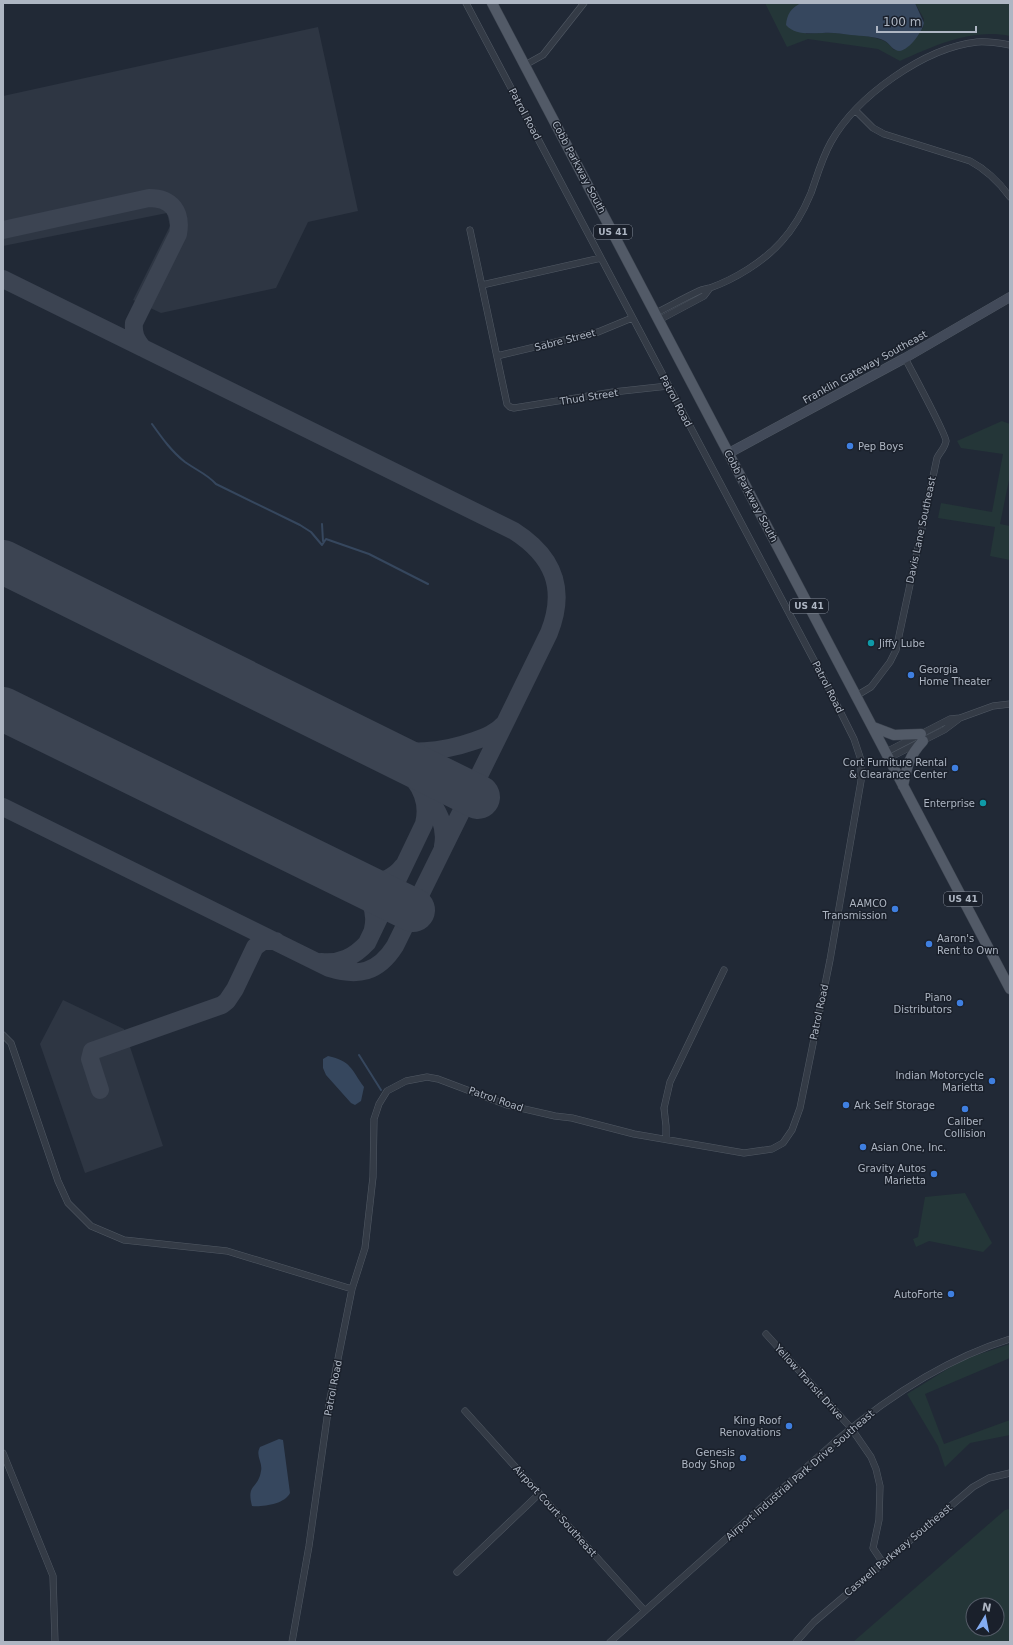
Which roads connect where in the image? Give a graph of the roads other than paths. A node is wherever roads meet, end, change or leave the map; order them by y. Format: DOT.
graph roads {
  1 [pos="466,3"];
  2 [pos="492,3"];
  3 [pos="584,3"];
  4 [pos="1010,45"];
  5 [pos="525,65"];
  6 [pos="856,111"];
  7 [pos="1010,197"];
  8 [pos="470,230"];
  9 [pos="601,258"];
  10 [pos="482,285"];
  11 [pos="1010,298"];
  12 [pos="657,316"];
  13 [pos="632,318"];
  14 [pos="497,356"];
  15 [pos="905,358"];
  16 [pos="668,386"];
  17 [pos="729,453"];
  18 [pos="856,696"];
  19 [pos="1010,704"];
  20 [pos="873,727"];
  21 [pos="922,738"];
  22 [pos="888,755"];
  23 [pos="904,786"];
  24 [pos="724,970"];
  25 [pos="1010,989"];
  26 [pos="3,1035"];
  27 [pos="666,1139"];
  28 [pos="352,1289"];
  29 [pos="766,1334"];
  30 [pos="1010,1339"];
  31 [pos="465,1411"];
  32 [pos="851,1428"];
  33 [pos="3,1453"];
  34 [pos="1010,1473"];
  35 [pos="539,1494"];
  36 [pos="883,1563"];
  37 [pos="457,1572"];
  38 [pos="645,1611"];
  39 [pos="55,1642"];
  40 [pos="292,1642"];
  41 [pos="610,1642"];
  42 [pos="796,1642"];
  1 -- 9 [label="street, Patrol Road"];
  2 -- 5 [label="main road, Cobb Parkway South / US 41"];
  3 -- 5 [label="street"];
  4 -- 6 [label="street"];
  5 -- 12 [label="main road, Cobb Parkway South / US 41"];
  6 -- 7 [label="street"];
  6 -- 12 [label="street"];
  8 -- 10 [label="street"];
  9 -- 10 [label="street"];
  9 -- 13 [label="street, Patrol Road"];
  10 -- 14 [label="street"];
  11 -- 15 [label="street, Franklin Gateway Southeast"];
  12 -- 17 [label="main road, Cobb Parkway South / US 41"];
  13 -- 14 [label="street, Sabre Street"];
  13 -- 16 [label="street, Patrol Road"];
  14 -- 16 [label="street, Thud Street"];
  15 -- 17 [label="street, Franklin Gateway Southeast"];
  15 -- 18 [label="street, Davis Lane Southeast"];
  16 -- 27 [label="street, Patrol Road"];
  17 -- 18 [label="main road, Cobb Parkway South / US 41"];
  18 -- 20 [label="main road, Cobb Parkway South / US 41"];
  19 -- 21 [label="street"];
  20 -- 21 [label="main road"];
  20 -- 22 [label="main road, Cobb Parkway South / US 41"];
  21 -- 22 [label="street"];
  21 -- 23 [label="main road"];
  22 -- 23 [label="main road, Cobb Parkway South / US 41"];
  23 -- 25 [label="main road, Cobb Parkway South / US 41"];
  24 -- 27 [label="street"];
  26 -- 28 [label="street"];
  27 -- 28 [label="street, Patrol Road"];
  28 -- 40 [label="street, Patrol Road"];
  29 -- 32 [label="street, Yellow Transit Drive"];
  30 -- 32 [label="street, Airport Industrial Park Drive Southeast"];
  31 -- 35 [label="street, Airport Court Southeast"];
  32 -- 36 [label="street, Yellow Transit Drive"];
  32 -- 38 [label="street, Airport Industrial Park Drive Southeast"];
  33 -- 39 [label="street"];
  34 -- 36 [label="street, Caswell Parkway Southeast"];
  35 -- 37 [label="street"];
  35 -- 38 [label="street, Airport Court Southeast"];
  36 -- 42 [label="street, Caswell Parkway Southeast"];
  38 -- 41 [label="street, Airport Industrial Park Drive Southeast"];
}
